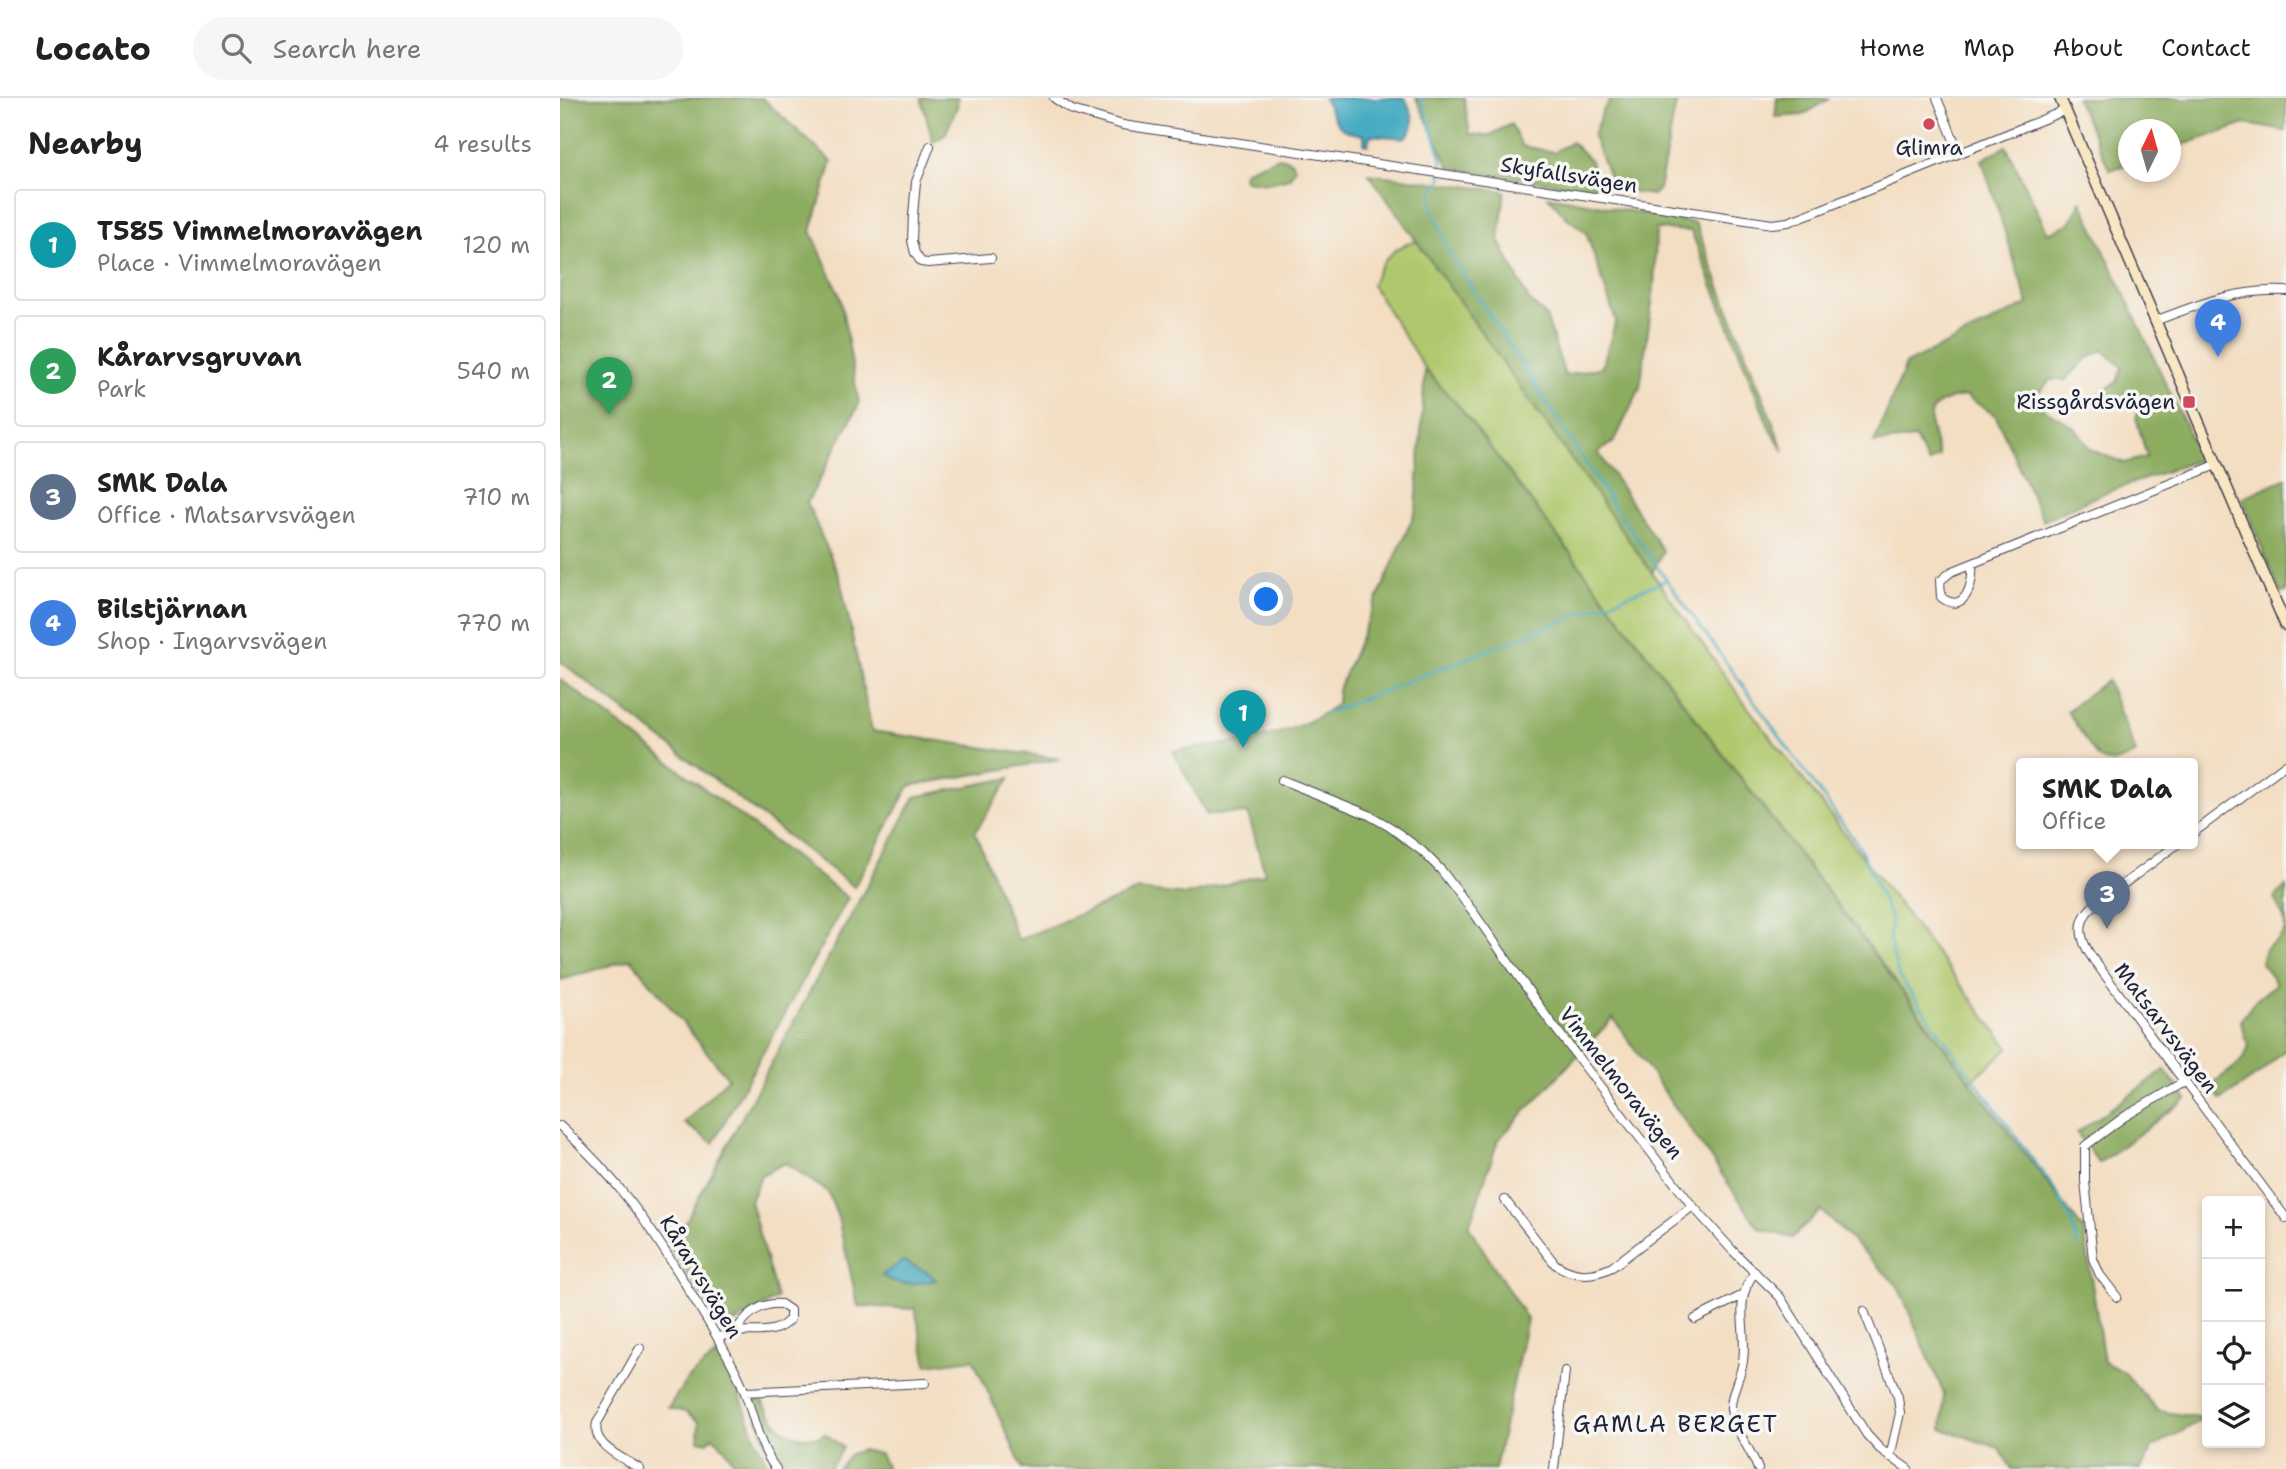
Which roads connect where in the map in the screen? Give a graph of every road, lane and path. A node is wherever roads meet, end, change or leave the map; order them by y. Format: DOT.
graph roads {
  1 [pos="1054,98"];
  2 [pos="1937,98"];
  3 [pos="2060,98"];
  4 [pos="2066,110"];
  5 [pos="930,146"];
  6 [pos="1959,153"];
  7 [pos="991,258"];
  8 [pos="2286,291"];
  9 [pos="2155,321"];
  10 [pos="2216,465"];
  11 [pos="1972,564"];
  12 [pos="2286,626"];
  13 [pos="2286,764"];
  14 [pos="1282,780"];
  15 [pos="2198,829"];
  16 [pos="2171,849"];
  17 [pos="2185,1081"];
  18 [pos="560,1126"];
  19 [pos="1505,1200"];
  20 [pos="1693,1206"];
  21 [pos="2286,1218"];
  22 [pos="1755,1272"];
  23 [pos="1743,1295"];
  24 [pos="2118,1297"];
  25 [pos="1864,1311"];
  26 [pos="1695,1319"];
  27 [pos="735,1332"];
  28 [pos="718,1338"];
  29 [pos="640,1348"];
  30 [pos="1565,1371"];
  31 [pos="925,1383"];
  32 [pos="745,1392"];
  33 [pos="1890,1457"];
  34 [pos="640,1469"];
  35 [pos="776,1469"];
  36 [pos="1554,1469"];
  37 [pos="1758,1469"];
  38 [pos="1908,1469"];
  1 -- 6 [label="street, Skyfallsvägen"];
  2 -- 6 [label="street"];
  3 -- 4 [label="street"];
  4 -- 6 [label="street, Skyfallsvägen"];
  4 -- 9 [label="street"];
  5 -- 7 [label="street"];
  8 -- 9 [label="street"];
  9 -- 10 [label="street"];
  10 -- 11 [label="street"];
  10 -- 12 [label="street"];
  11 -- 11 [label="street"];
  13 -- 15 [label="street"];
  14 -- 20 [label="street, Vimmelmoravägen"];
  16 -- 17 [label="street, Matsarvsvägen"];
  17 -- 21 [label="street, Matsarvsvägen"];
  17 -- 24 [label="street"];
  18 -- 28 [label="street, Kårarvsvägen"];
  19 -- 20 [label="street"];
  20 -- 22 [label="street, Vimmelmoravägen"];
  22 -- 23 [label="street"];
  22 -- 33 [label="street, Vimmelmoravägen"];
  23 -- 26 [label="street"];
  23 -- 37 [label="street"];
  25 -- 33 [label="street"];
  27 -- 27 [label="street"];
  27 -- 28 [label="street"];
  28 -- 32 [label="street, Kårarvsvägen"];
  29 -- 34 [label="street"];
  30 -- 36 [label="street"];
  31 -- 32 [label="street"];
  32 -- 35 [label="street, Kårarvsvägen"];
  33 -- 38 [label="street, Vimmelmoravägen"];
}
